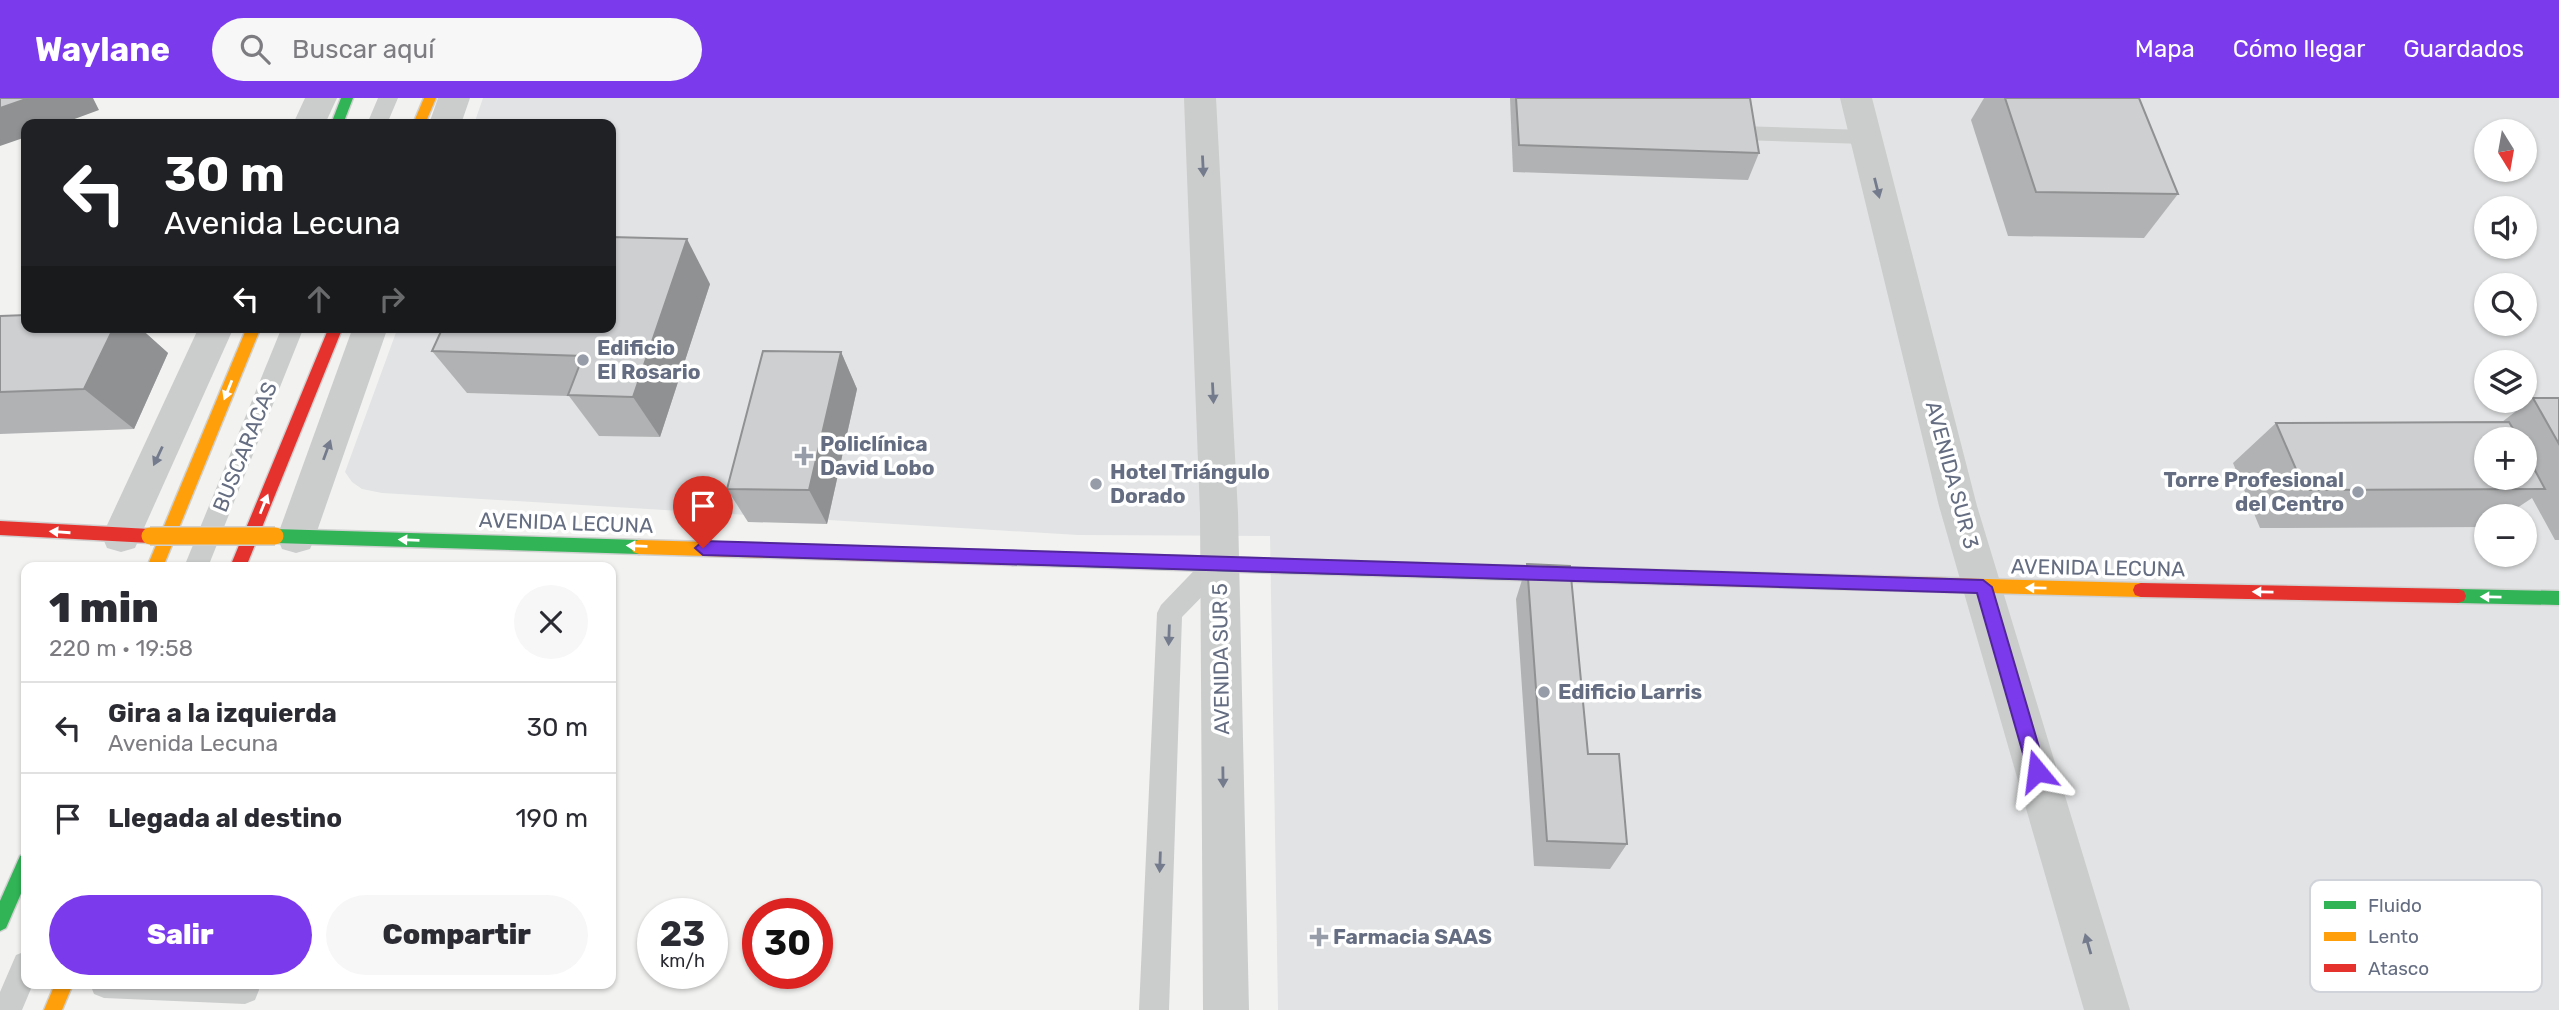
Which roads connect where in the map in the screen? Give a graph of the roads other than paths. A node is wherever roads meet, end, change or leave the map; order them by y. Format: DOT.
graph roads {
  1 [pos="321,98"];
  2 [pos="347,98"];
  3 [pos="388,98"];
  4 [pos="430,98"];
  5 [pos="454,98"];
  6 [pos="1200,98"];
  7 [pos="1856,98"];
  8 [pos="311,119"];
  9 [pos="339,119"];
  10 [pos="379,119"];
  11 [pos="421,119"];
  12 [pos="447,119"];
  13 [pos="1740,132"];
  14 [pos="1864,137"];
  15 [pos="215,333"];
  16 [pos="252,333"];
  17 [pos="291,333"];
  18 [pos="334,333"];
  19 [pos="370,333"];
  20 [pos="0,528"];
  21 [pos="135,536"];
  22 [pos="286,537"];
  23 [pos="157,562"];
  24 [pos="198,562"];
  25 [pos="241,562"];
  26 [pos="1219,562"];
  27 [pos="1983,587"];
  28 [pos="2559,598"];
  29 [pos="21,874"];
  30 [pos="0,922"];
  31 [pos="21,977"];
  32 [pos="62,989"];
  33 [pos="222,989"];
  34 [pos="245,990"];
  35 [pos="7,1010"];
  36 [pos="53,1010"];
  37 [pos="1154,1010"];
  38 [pos="1226,1010"];
  39 [pos="2107,1010"];
  1 -- 8 [label="street"];
  2 -- 9 [label="street"];
  3 -- 10 [label="lane"];
  4 -- 11 [label="street"];
  5 -- 12 [label="street"];
  6 -- 26 [label="street, AVENIDA SUR 5, one-way"];
  7 -- 14 [label="street, AVENIDA SUR 3"];
  13 -- 14 [label="lane"];
  14 -- 27 [label="street, AVENIDA SUR 3, one-way"];
  15 -- 21 [label="street, one-way"];
  16 -- 23 [label="street, one-way"];
  17 -- 24 [label="lane, BUSCARACAS"];
  25 -- 18 [label="street, one-way"];
  22 -- 19 [label="street, one-way"];
  21 -- 20 [label="street, AVENIDA LECUNA, one-way"];
  21 -- 22 [label="street, AVENIDA LECUNA, bridge"];
  26 -- 22 [label="street, AVENIDA LECUNA, one-way"];
  26 -- 27 [label="street, AVENIDA LECUNA"];
  26 -- 37 [label="lane, one-way"];
  26 -- 38 [label="street, AVENIDA SUR 5, one-way"];
  28 -- 27 [label="street, AVENIDA LECUNA, one-way"];
  39 -- 27 [label="street, AVENIDA SUR 3, one-way"];
  29 -- 30 [label="street"];
  31 -- 35 [label="lane"];
  32 -- 36 [label="street"];
  33 -- 34 [label="lane"];
}
